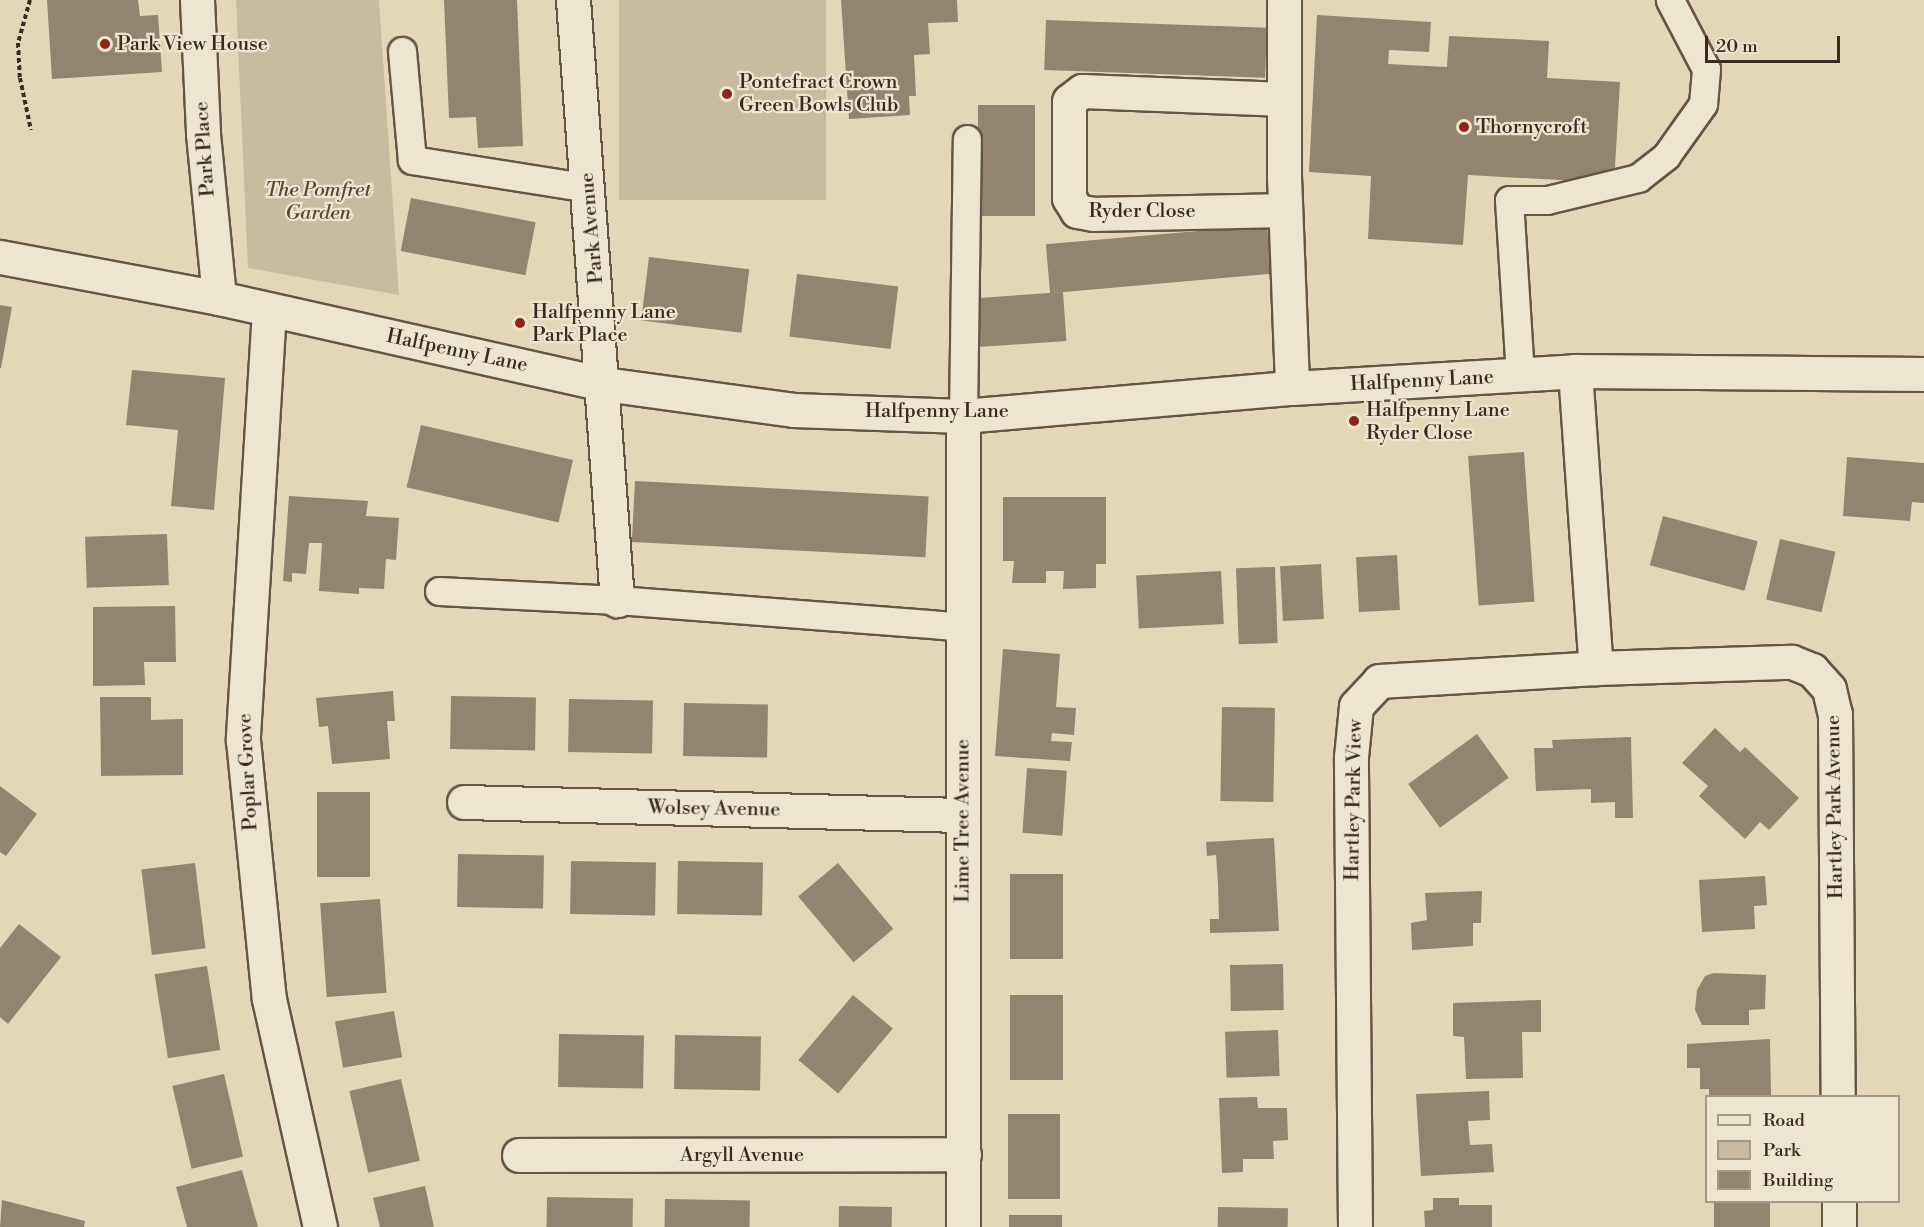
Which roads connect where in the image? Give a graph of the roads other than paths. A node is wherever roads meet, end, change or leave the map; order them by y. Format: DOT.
graph roads {
  1 [pos="197,0"];
  2 [pos="573,0"];
  3 [pos="1284,0"];
  4 [pos="1670,0"];
  5 [pos="402,51"];
  6 [pos="1284,99"];
  7 [pos="967,139"];
  8 [pos="588,188"];
  9 [pos="1285,210"];
  10 [pos="0,257"];
  11 [pos="219,297"];
  12 [pos="269,310"];
  13 [pos="1575,371"];
  14 [pos="1924,374"];
  15 [pos="1520,375"];
  16 [pos="604,384"];
  17 [pos="1292,388"];
  18 [pos="963,416"];
  19 [pos="439,591"];
  20 [pos="617,600"];
  21 [pos="964,627"];
  22 [pos="1596,668"];
  23 [pos="464,802"];
  24 [pos="963,815"];
  25 [pos="1838,1095"];
  26 [pos="964,1154"];
  27 [pos="519,1155"];
  28 [pos="1839,1203"];
  29 [pos="320,1227"];
  30 [pos="963,1227"];
  31 [pos="1355,1227"];
  32 [pos="1839,1227"];
  1 -- 11 [label="street, Park Place"];
  2 -- 8 [label="street, Park Avenue"];
  3 -- 6 [label="street"];
  4 -- 15 [label="lane"];
  5 -- 8 [label="lane"];
  6 -- 9 [label="street"];
  6 -- 9 [label="street, Ryder Close"];
  7 -- 18 [label="lane"];
  8 -- 16 [label="street, Park Avenue"];
  9 -- 17 [label="street"];
  10 -- 11 [label="street, Halfpenny Lane"];
  11 -- 12 [label="street, Halfpenny Lane"];
  12 -- 16 [label="street, Halfpenny Lane"];
  12 -- 29 [label="street, Poplar Grove"];
  13 -- 14 [label="street, Halfpenny Lane"];
  13 -- 15 [label="street, Halfpenny Lane"];
  13 -- 22 [label="street"];
  15 -- 17 [label="street, Halfpenny Lane"];
  16 -- 18 [label="street, Halfpenny Lane"];
  16 -- 20 [label="street, Park Avenue"];
  17 -- 18 [label="street, Halfpenny Lane"];
  18 -- 21 [label="street, Lime Tree Avenue"];
  19 -- 20 [label="lane"];
  20 -- 21 [label="lane"];
  21 -- 24 [label="street, Lime Tree Avenue"];
  22 -- 25 [label="street, Hartley Park Avenue"];
  22 -- 31 [label="street, Hartley Park View"];
  23 -- 24 [label="street, Wolsey Avenue"];
  24 -- 26 [label="street, Lime Tree Avenue"];
  26 -- 27 [label="street, Argyll Avenue"];
  26 -- 30 [label="street, Lime Tree Avenue"];
  28 -- 32 [label="street"];
}
